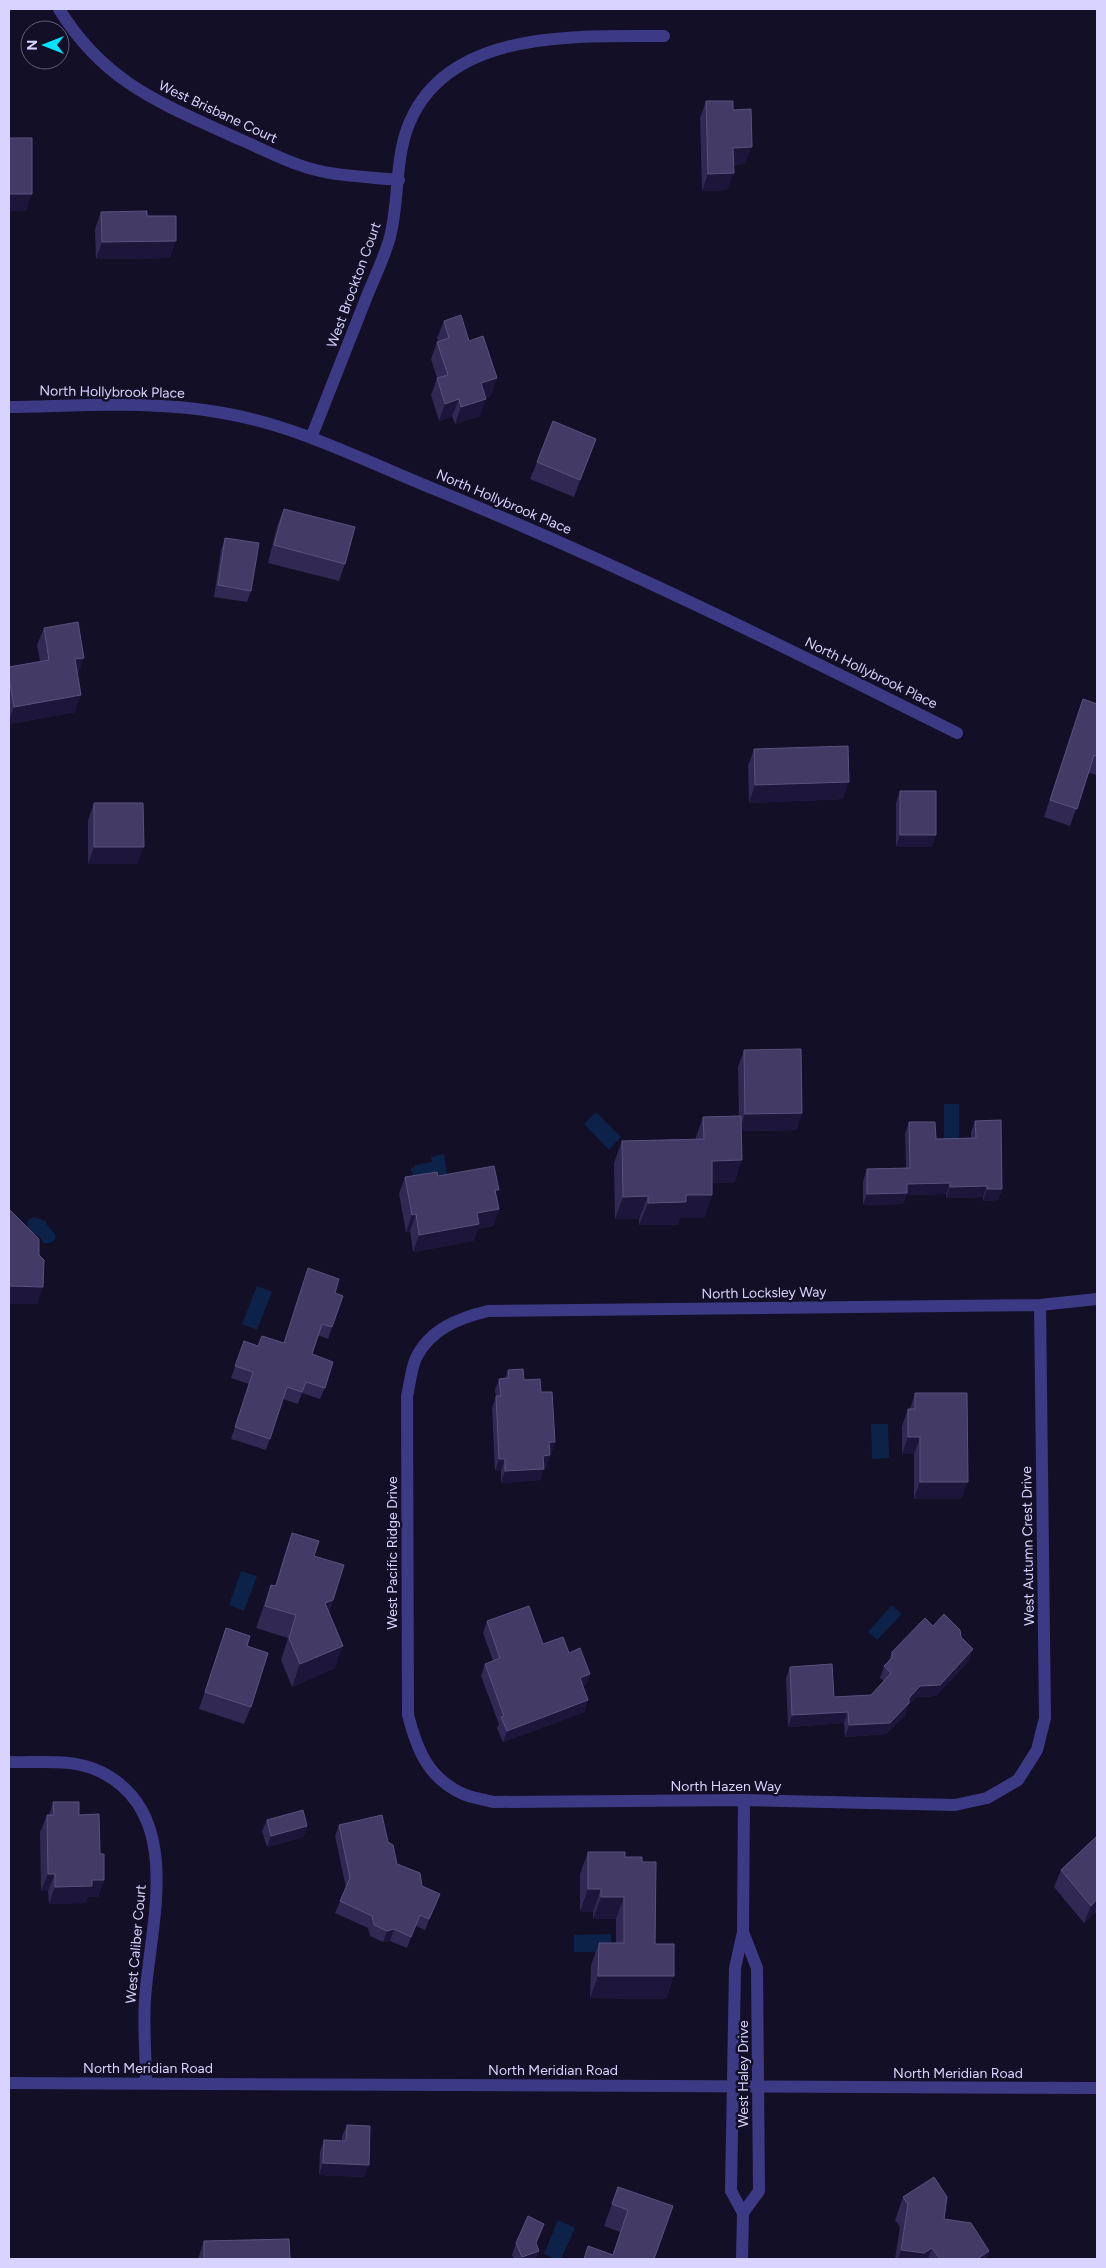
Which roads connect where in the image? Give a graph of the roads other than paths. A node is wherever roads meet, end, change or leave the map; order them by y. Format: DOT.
graph roads {
  1 [pos="59,9"];
  2 [pos="664,36"];
  3 [pos="399,180"];
  4 [pos="9,407"];
  5 [pos="310,438"];
  6 [pos="957,733"];
  7 [pos="1097,1299"];
  8 [pos="1040,1306"];
  9 [pos="436,1332"];
  10 [pos="9,1762"];
  11 [pos="434,1775"];
  12 [pos="1018,1780"];
  13 [pos="744,1800"];
  14 [pos="743,1932"];
  15 [pos="9,2083"];
  16 [pos="146,2083"];
  17 [pos="733,2086"];
  18 [pos="758,2086"];
  19 [pos="1097,2088"];
  20 [pos="743,2213"];
  21 [pos="742,2259"];
  1 -- 3 [label="street, West Brisbane Court"];
  2 -- 3 [label="street, West Brockton Court"];
  3 -- 5 [label="street, West Brockton Court"];
  4 -- 5 [label="street, North Hollybrook Place"];
  5 -- 6 [label="street, North Hollybrook Place"];
  7 -- 8 [label="street, North Locksley Way"];
  8 -- 9 [label="street, North Locksley Way"];
  8 -- 12 [label="street, West Autumn Crest Drive"];
  9 -- 11 [label="street, West Pacific Ridge Drive"];
  10 -- 16 [label="street, West Caliber Court"];
  11 -- 13 [label="street, North Hazen Way"];
  12 -- 13 [label="street, North Hazen Way"];
  13 -- 14 [label="street, West Haley Drive"];
  14 -- 17 [label="street, West Haley Drive"];
  14 -- 18 [label="street, West Haley Drive"];
  15 -- 16 [label="street, North Meridian Road"];
  16 -- 17 [label="street, North Meridian Road"];
  17 -- 18 [label="street, North Meridian Road"];
  17 -- 20 [label="street, West Haley Drive"];
  18 -- 19 [label="street, North Meridian Road"];
  18 -- 20 [label="street, West Haley Drive"];
  20 -- 21 [label="street, West Haley Drive"];
}
